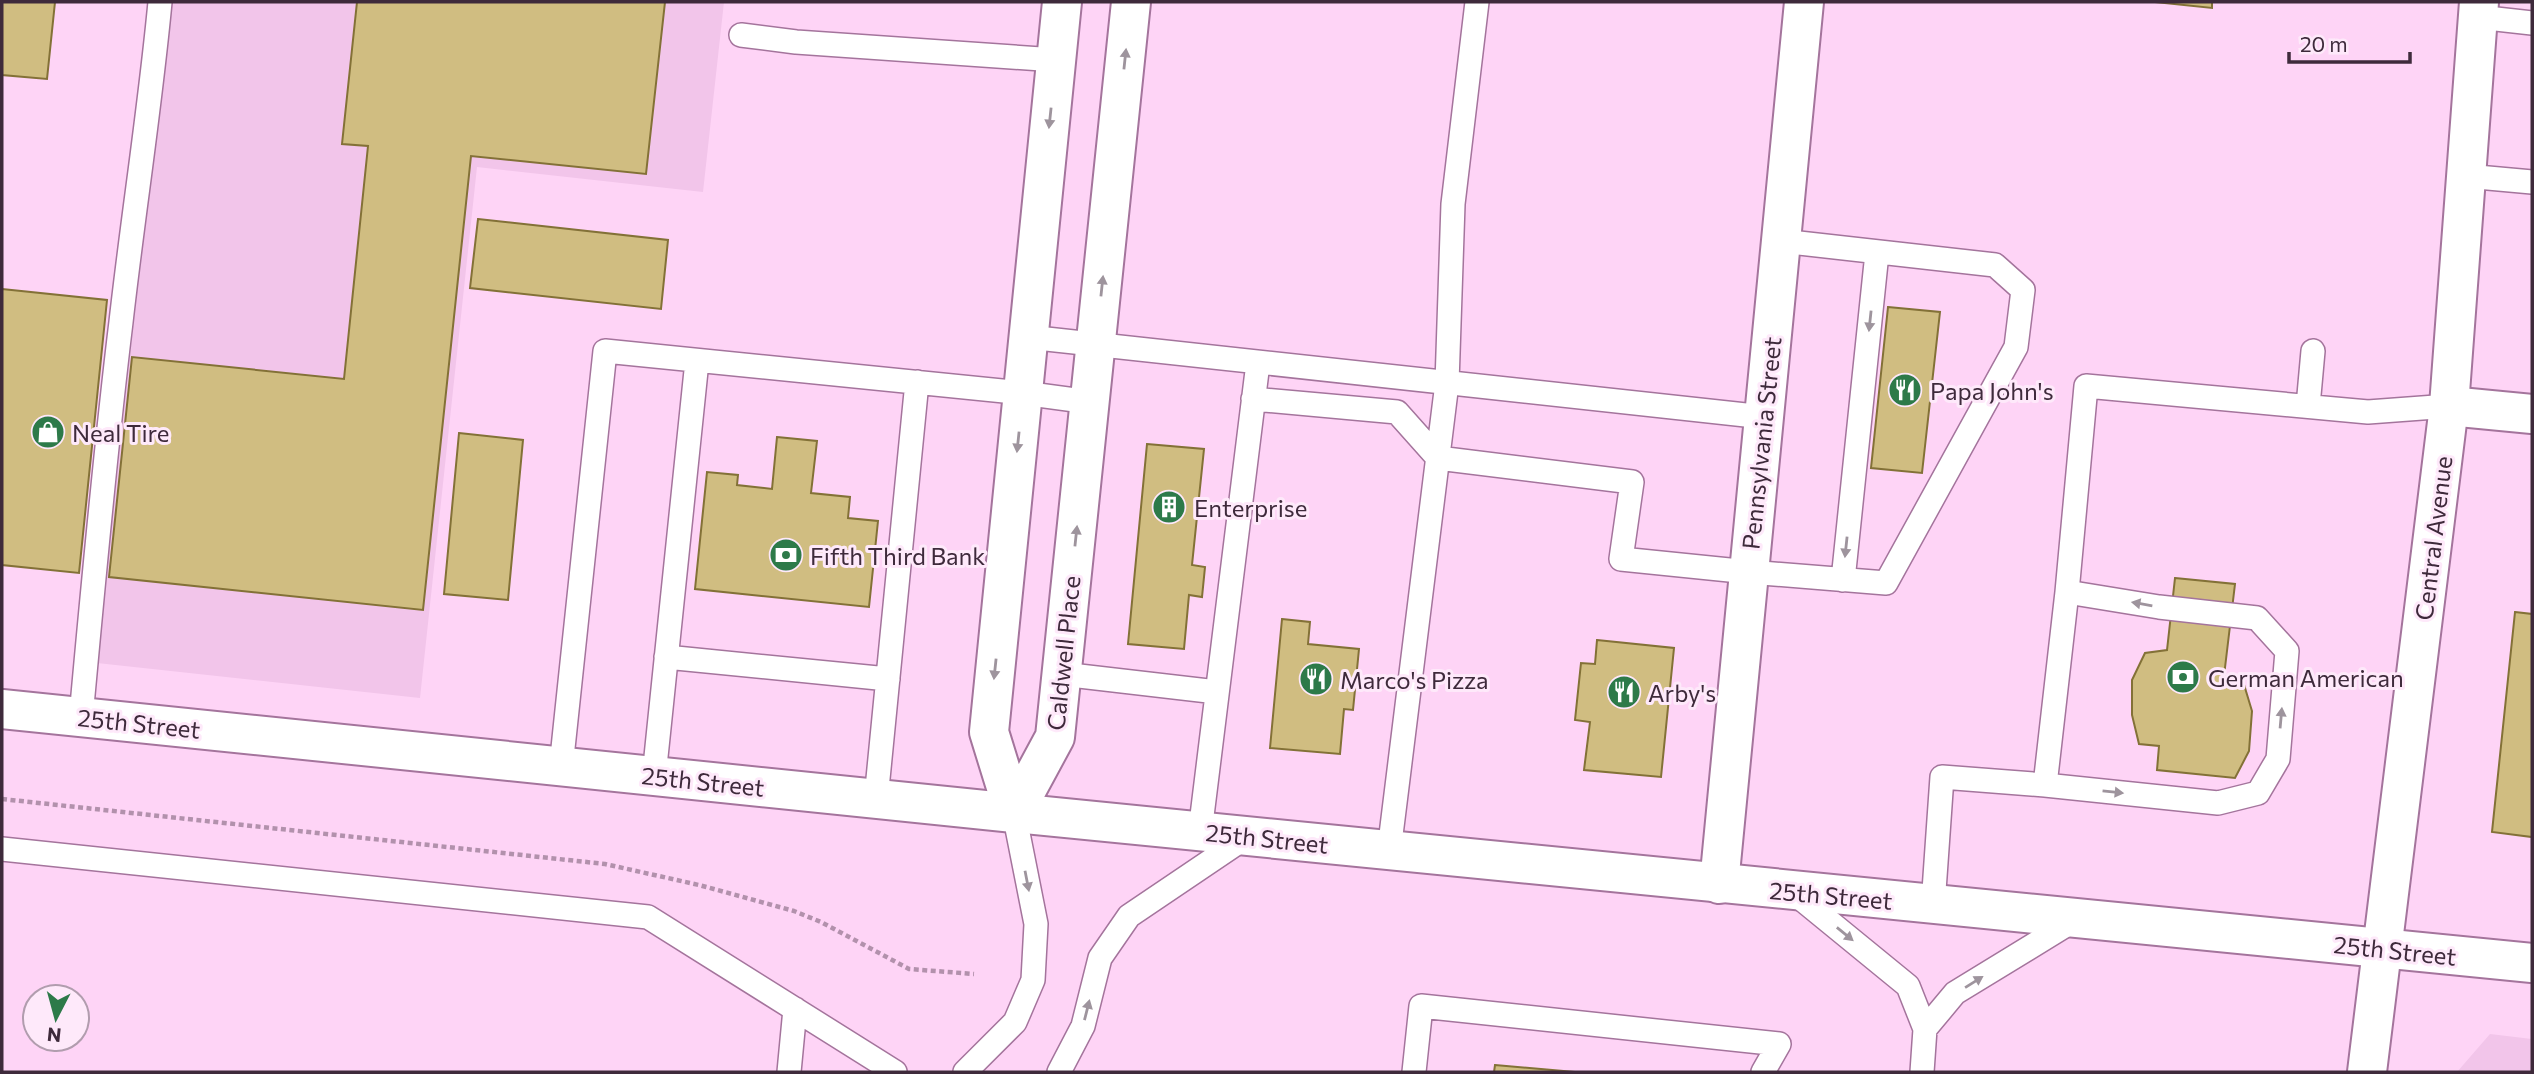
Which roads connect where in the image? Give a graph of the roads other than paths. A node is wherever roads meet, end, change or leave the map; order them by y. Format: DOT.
graph roads {
  1 [pos="160,2"];
  2 [pos="1062,2"];
  3 [pos="1131,2"];
  4 [pos="1477,2"];
  5 [pos="1804,2"];
  6 [pos="2478,10"];
  7 [pos="2532,23"];
  8 [pos="741,35"];
  9 [pos="1056,60"];
  10 [pos="2466,176"];
  11 [pos="2532,183"];
  12 [pos="1781,241"];
  13 [pos="1877,253"];
  14 [pos="1028,337"];
  15 [pos="1096,345"];
  16 [pos="2313,351"];
  17 [pos="697,360"];
  18 [pos="1258,363"];
  19 [pos="917,382"];
  20 [pos="1447,383"];
  21 [pos="1023,393"];
  22 [pos="1253,399"];
  23 [pos="1090,402"];
  24 [pos="2308,406"];
  25 [pos="2449,406"];
  26 [pos="2532,414"];
  27 [pos="1764,417"];
  28 [pos="1438,458"];
  29 [pos="1749,572"];
  30 [pos="1843,580"];
  31 [pos="2067,592"];
  32 [pos="666,657"];
  33 [pos="1062,674"];
  34 [pos="888,679"];
  35 [pos="1217,692"];
  36 [pos="2,709"];
  37 [pos="81,717"];
  38 [pos="561,766"];
  39 [pos="653,776"];
  40 [pos="2045,785"];
  41 [pos="876,799"];
  42 [pos="1014,814"];
  43 [pos="1200,832"];
  44 [pos="1246,836"];
  45 [pos="2,849"];
  46 [pos="1389,851"];
  47 [pos="1718,884"];
  48 [pos="1792,891"];
  49 [pos="1933,905"];
  50 [pos="2076,919"];
  51 [pos="2381,948"];
  52 [pos="2532,963"];
  53 [pos="795,1009"];
  54 [pos="1925,1029"];
  55 [pos="789,1072"];
  56 [pos="895,1072"];
  57 [pos="965,1072"];
  58 [pos="1059,1072"];
  59 [pos="1414,1072"];
  60 [pos="1763,1072"];
  61 [pos="1922,1072"];
  62 [pos="2367,1072"];
  1 -- 37 [label="lane"];
  2 -- 9 [label="main road"];
  15 -- 3 [label="main road, Caldwell Place, one-way"];
  4 -- 20 [label="lane"];
  5 -- 12 [label="main road, Pennsylvania Street"];
  6 -- 7 [label="lane"];
  6 -- 10 [label="main road, Central Avenue"];
  8 -- 9 [label="lane"];
  9 -- 14 [label="main road, one-way"];
  10 -- 11 [label="lane"];
  10 -- 25 [label="main road, Central Avenue"];
  12 -- 13 [label="lane"];
  12 -- 27 [label="main road, Pennsylvania Street"];
  13 -- 30 [label="lane, one-way"];
  13 -- 30 [label="lane"];
  14 -- 15 [label="lane"];
  14 -- 21 [label="main road"];
  15 -- 18 [label="lane"];
  15 -- 23 [label="main road, Caldwell Place"];
  16 -- 24 [label="lane"];
  17 -- 19 [label="lane"];
  17 -- 32 [label="lane"];
  17 -- 38 [label="lane"];
  18 -- 20 [label="lane"];
  18 -- 22 [label="lane"];
  19 -- 21 [label="lane"];
  19 -- 34 [label="lane"];
  20 -- 27 [label="lane"];
  20 -- 28 [label="lane"];
  21 -- 23 [label="lane"];
  21 -- 42 [label="main road, one-way"];
  22 -- 28 [label="lane"];
  22 -- 35 [label="lane"];
  33 -- 23 [label="main road, Caldwell Place, one-way"];
  24 -- 25 [label="lane"];
  24 -- 31 [label="lane"];
  25 -- 26 [label="main road"];
  25 -- 51 [label="main road, Central Avenue"];
  27 -- 29 [label="main road, Pennsylvania Street"];
  28 -- 29 [label="lane"];
  28 -- 46 [label="lane"];
  29 -- 30 [label="lane"];
  29 -- 47 [label="main road, Pennsylvania Street"];
  31 -- 40 [label="lane"];
  40 -- 31 [label="lane, one-way"];
  32 -- 34 [label="lane"];
  32 -- 39 [label="lane"];
  33 -- 35 [label="lane"];
  33 -- 42 [label="main road, Caldwell Place"];
  34 -- 41 [label="lane"];
  35 -- 43 [label="lane"];
  36 -- 37 [label="main road, 25th Street"];
  37 -- 38 [label="main road, 25th Street"];
  38 -- 39 [label="main road, 25th Street"];
  39 -- 41 [label="main road, 25th Street"];
  40 -- 49 [label="lane"];
  41 -- 42 [label="main road, 25th Street"];
  42 -- 43 [label="main road, 25th Street"];
  42 -- 57 [label="lane, one-way"];
  43 -- 44 [label="main road, 25th Street"];
  44 -- 46 [label="main road, 25th Street"];
  58 -- 44 [label="lane, one-way"];
  45 -- 53 [label="lane"];
  46 -- 47 [label="main road, 25th Street"];
  47 -- 48 [label="main road, 25th Street"];
  48 -- 49 [label="main road, 25th Street"];
  48 -- 54 [label="lane, one-way"];
  49 -- 50 [label="main road, 25th Street"];
  50 -- 51 [label="main road, 25th Street"];
  54 -- 50 [label="lane, one-way"];
  51 -- 52 [label="main road, 25th Street"];
  51 -- 62 [label="main road, Central Avenue"];
  53 -- 55 [label="lane"];
  53 -- 56 [label="lane"];
  54 -- 61 [label="lane"];
  59 -- 60 [label="lane"];
}
